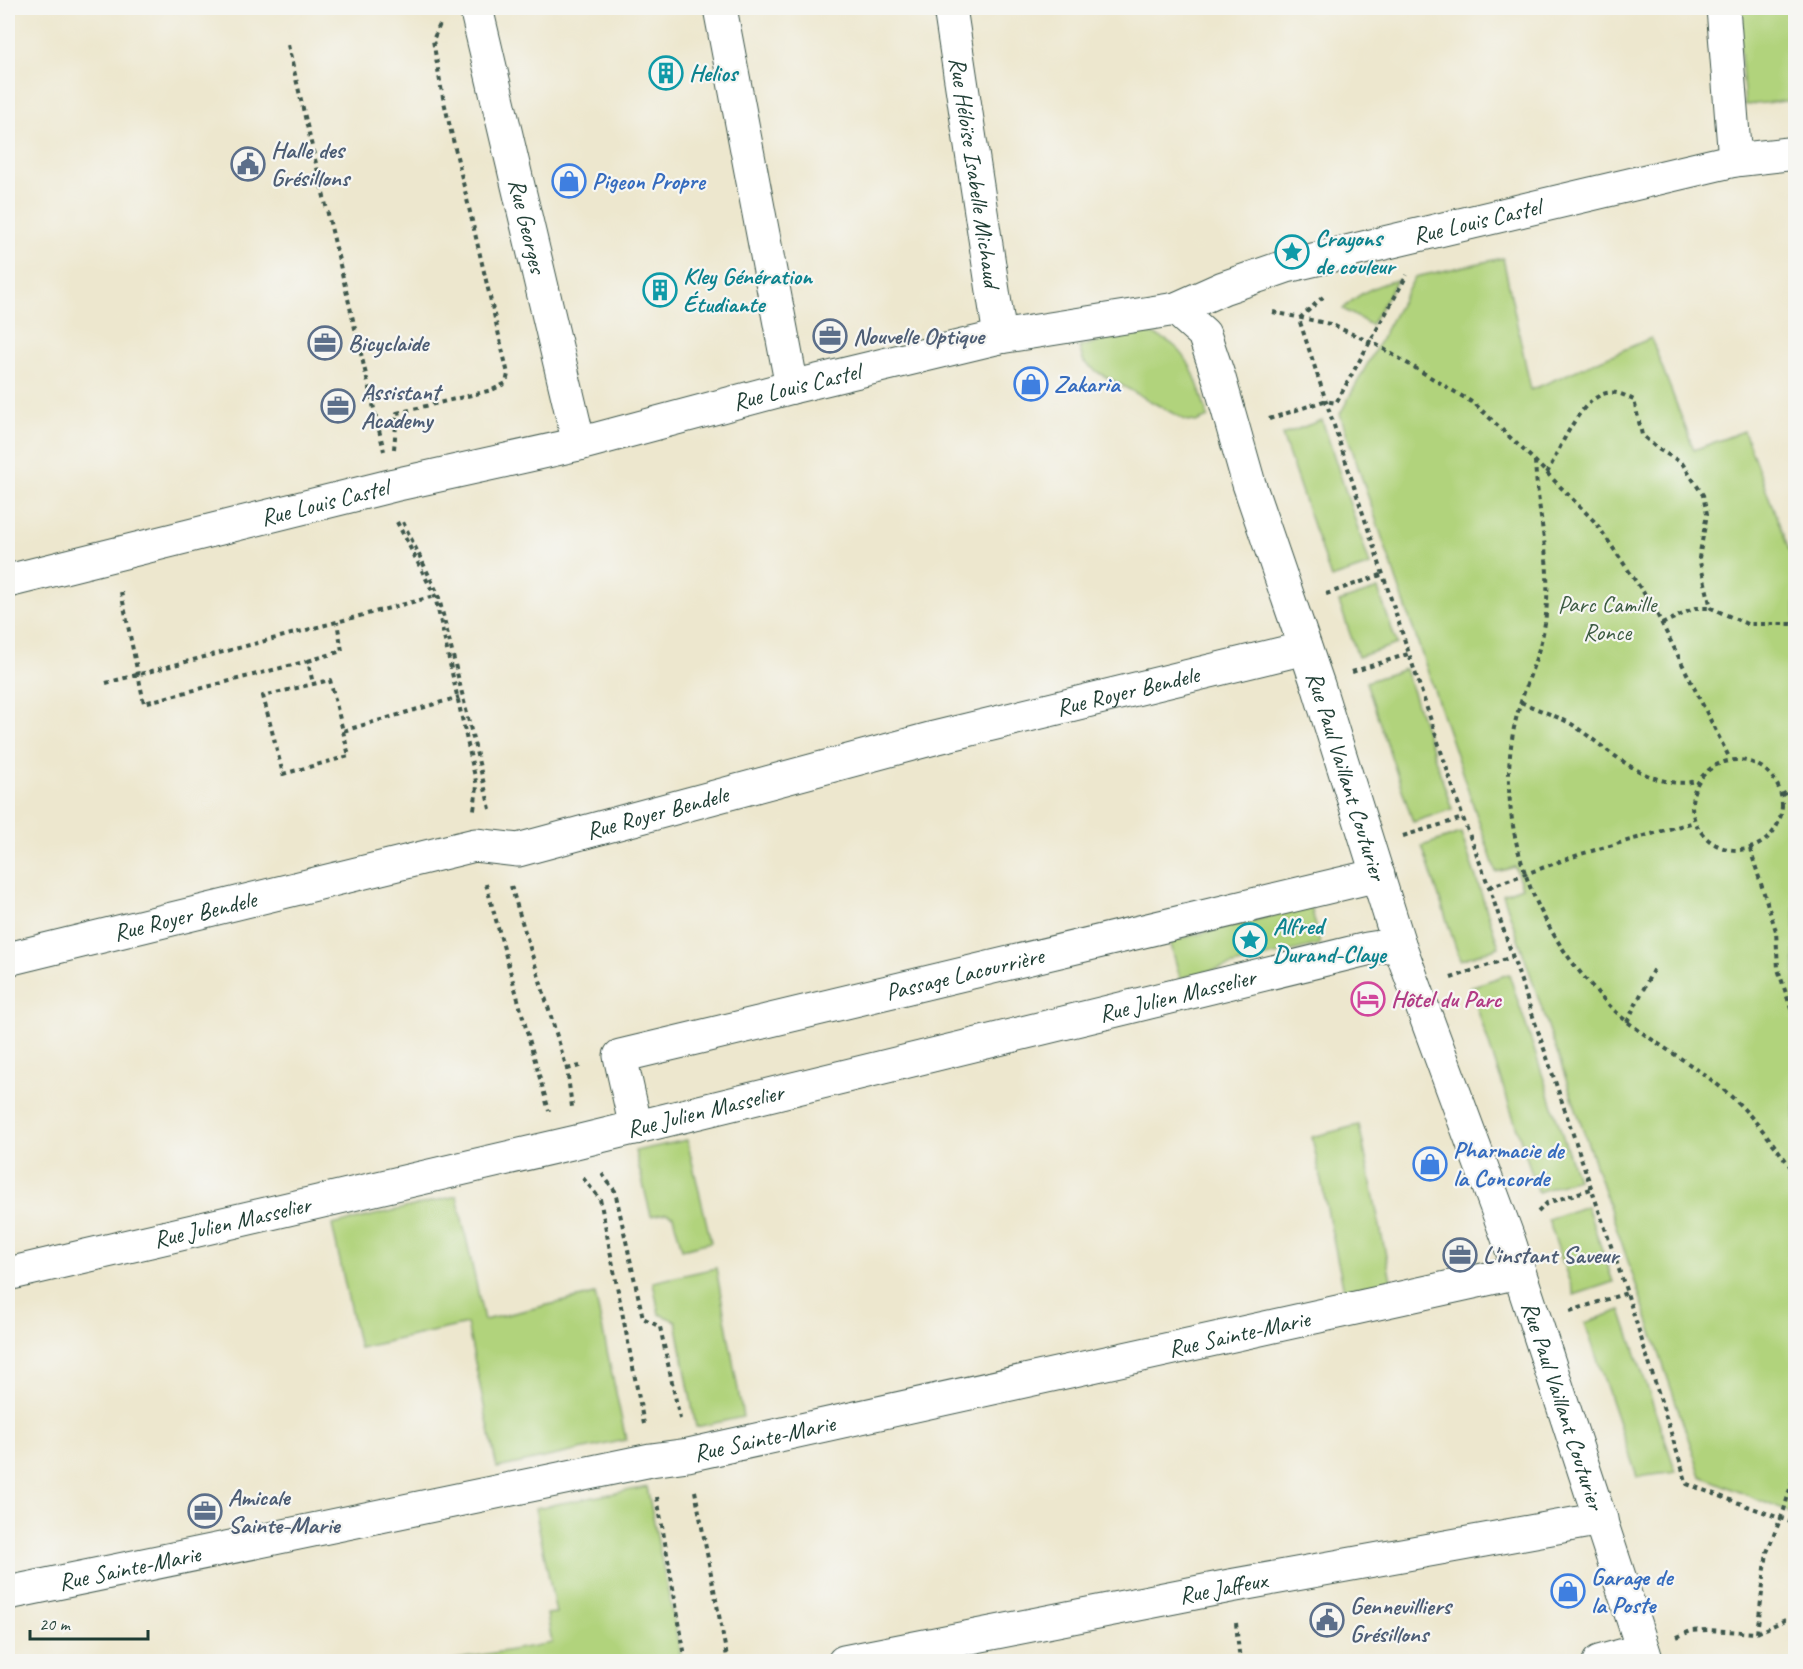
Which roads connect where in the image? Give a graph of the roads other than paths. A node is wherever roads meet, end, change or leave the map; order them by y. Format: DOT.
graph roads {
  1 [pos="720,8"];
  2 [pos="950,8"];
  3 [pos="1723,8"];
  4 [pos="460,11"];
  5 [pos="1796,153"];
  6 [pos="1735,160"];
  7 [pos="1176,309"];
  8 [pos="1000,337"];
  9 [pos="792,387"];
  10 [pos="579,444"];
  11 [pos="8,580"];
  12 [pos="1305,648"];
  13 [pos="1378,875"];
  14 [pos="1400,944"];
  15 [pos="8,959"];
  16 [pos="636,1128"];
  17 [pos="1519,1272"];
  18 [pos="8,1274"];
  19 [pos="1601,1519"];
  20 [pos="8,1593"];
  21 [pos="1645,1656"];
  22 [pos="844,1662"];
  23 [pos="1599,1662"];
  1 -- 9 [label="street"];
  2 -- 8 [label="street, Rue Héloïse Isabelle Michaud"];
  3 -- 6 [label="street"];
  4 -- 10 [label="street, Rue Georges"];
  5 -- 6 [label="street, Rue Louis Castel"];
  6 -- 7 [label="street, Rue Louis Castel"];
  7 -- 8 [label="street, Rue Louis Castel"];
  7 -- 12 [label="street, Rue Paul Vaillant Couturier"];
  8 -- 9 [label="street, Rue Louis Castel"];
  9 -- 10 [label="street, Rue Louis Castel"];
  10 -- 11 [label="street, Rue Louis Castel"];
  12 -- 13 [label="street, Rue Paul Vaillant Couturier"];
  12 -- 15 [label="street, Rue Royer Bendele"];
  13 -- 14 [label="street, Rue Paul Vaillant Couturier"];
  13 -- 16 [label="street, Passage Lacourrière"];
  14 -- 16 [label="street, Rue Julien Masselier"];
  14 -- 17 [label="street, Rue Paul Vaillant Couturier"];
  16 -- 18 [label="street, Rue Julien Masselier"];
  17 -- 19 [label="street, Rue Paul Vaillant Couturier"];
  17 -- 20 [label="street, Rue Sainte-Marie"];
  19 -- 21 [label="street, Rue Paul Vaillant Couturier"];
  19 -- 22 [label="street, Rue Jaffeux"];
  21 -- 23 [label="street"];
}
